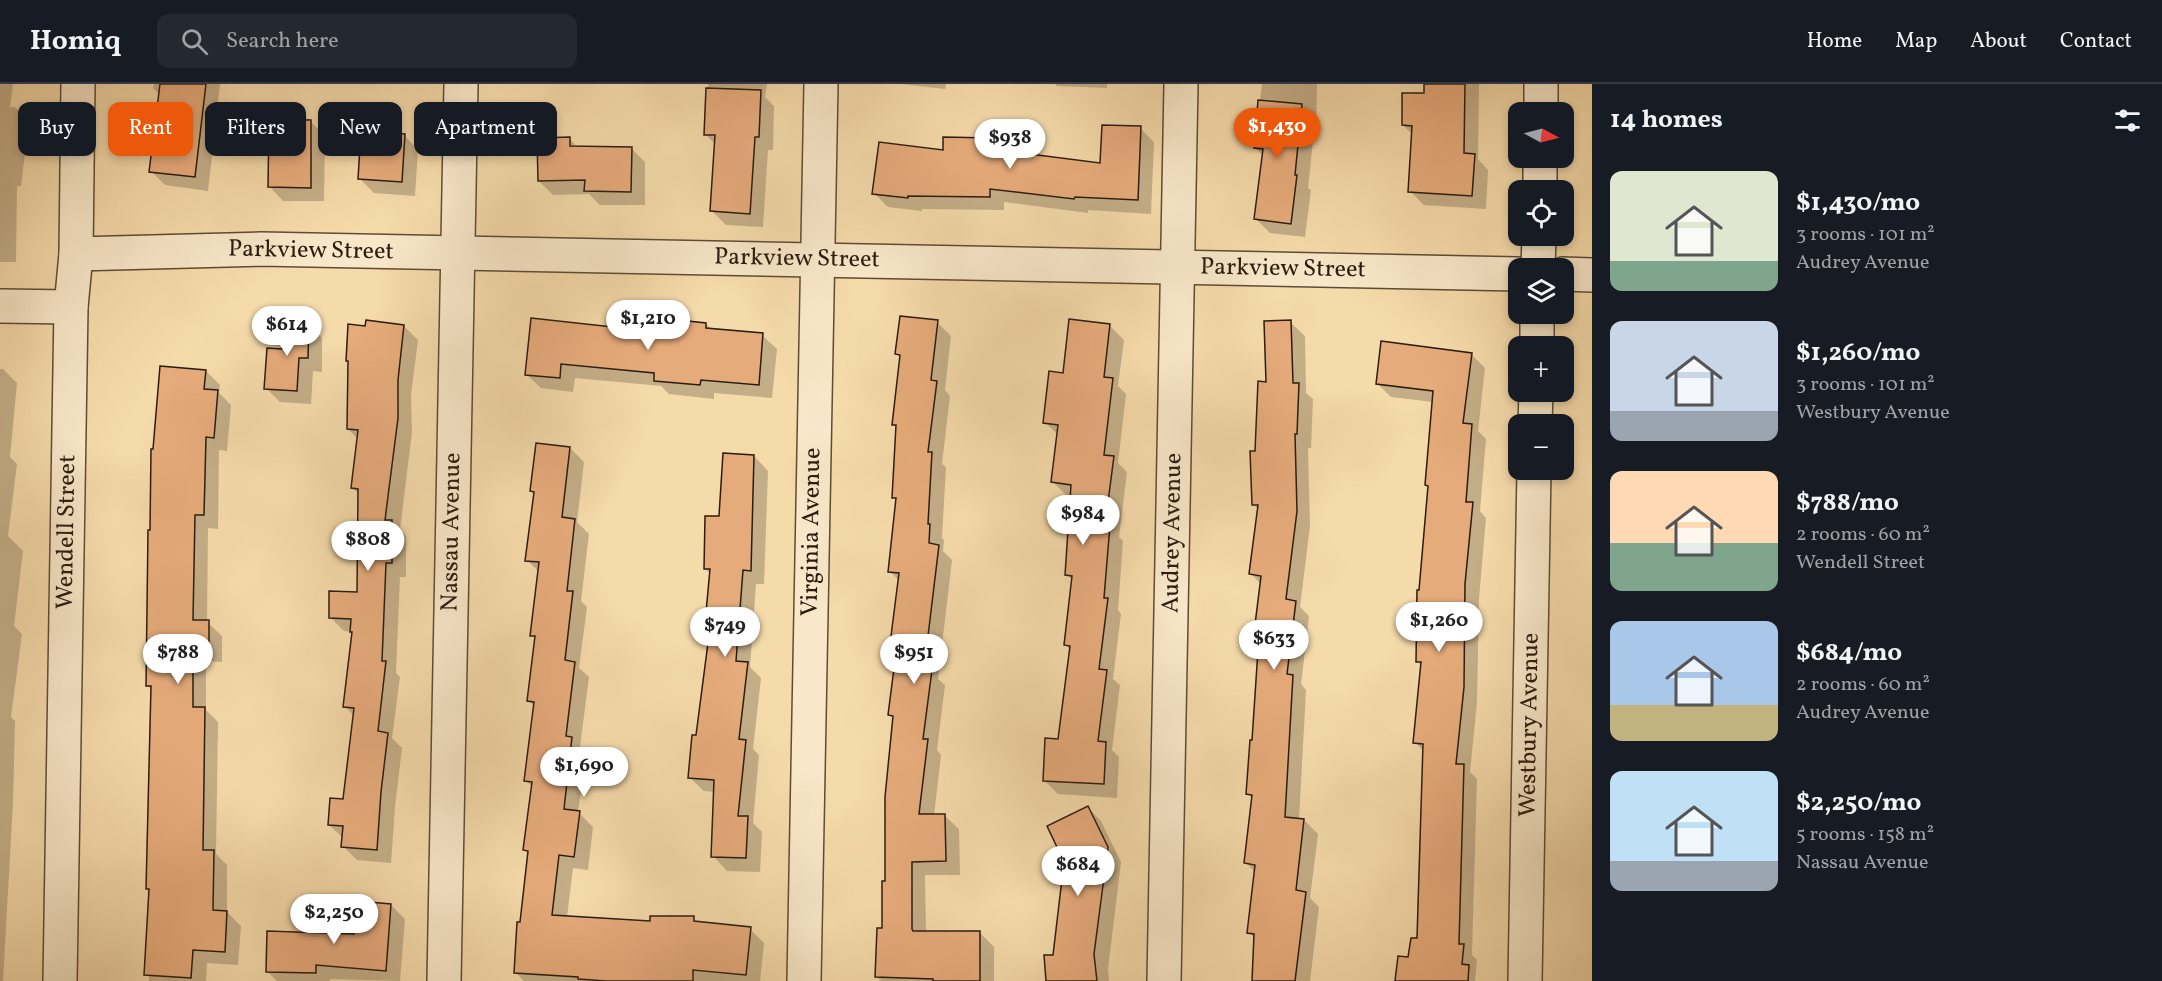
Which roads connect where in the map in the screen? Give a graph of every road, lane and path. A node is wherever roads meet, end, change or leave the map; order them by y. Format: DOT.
graph roads {
  1 [pos="78,84"];
  2 [pos="460,84"];
  3 [pos="820,84"];
  4 [pos="1181,84"];
  5 [pos="1541,84"];
  6 [pos="1541,102"];
  7 [pos="457,253"];
  8 [pos="76,254"];
  9 [pos="817,260"];
  10 [pos="1178,267"];
  11 [pos="1508,274"];
  12 [pos="1574,274"];
  13 [pos="1592,275"];
  14 [pos="0,306"];
  15 [pos="71,307"];
  16 [pos="1534,480"];
  17 [pos="60,981"];
  18 [pos="444,981"];
  19 [pos="804,981"];
  20 [pos="1164,981"];
  21 [pos="1525,981"];
  1 -- 8 [label="street, Wendell Street"];
  2 -- 7 [label="street, Nassau Avenue"];
  3 -- 9 [label="street, Virginia Avenue"];
  4 -- 10 [label="street, Audrey Avenue"];
  5 -- 6 [label="street"];
  7 -- 8 [label="street, Parkview Street"];
  7 -- 9 [label="street, Parkview Street"];
  7 -- 18 [label="street, Nassau Avenue"];
  8 -- 15 [label="street, Wendell Street"];
  9 -- 10 [label="street, Parkview Street"];
  9 -- 19 [label="street, Virginia Avenue"];
  10 -- 11 [label="street, Parkview Street"];
  10 -- 20 [label="street, Audrey Avenue"];
  12 -- 13 [label="street"];
  14 -- 15 [label="street"];
  15 -- 17 [label="street, Wendell Street"];
  16 -- 21 [label="street, Westbury Avenue"];
}
